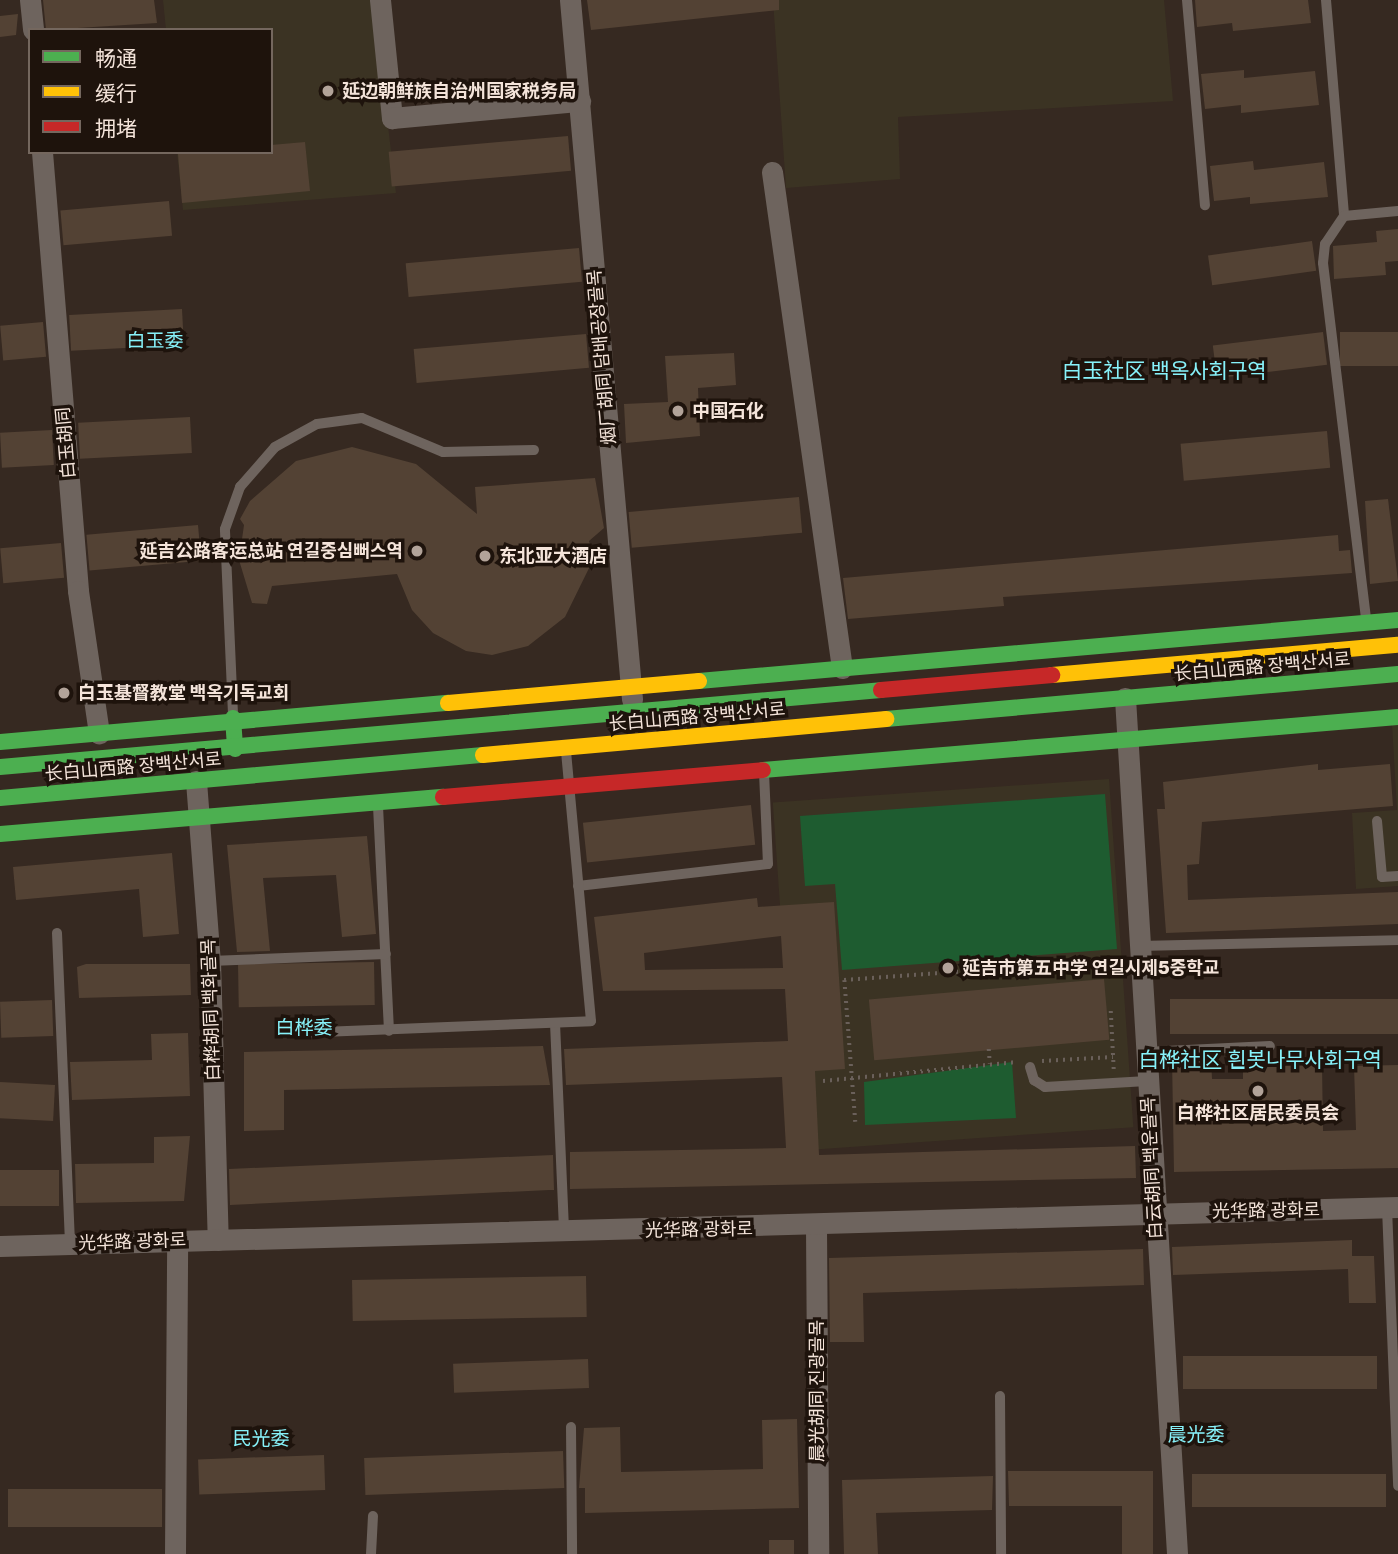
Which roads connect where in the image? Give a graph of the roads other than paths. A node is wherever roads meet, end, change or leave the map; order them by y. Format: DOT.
graph roads {
  1 [pos="30,0"];
  2 [pos="380,0"];
  3 [pos="570,0"];
  4 [pos="1187,0"];
  5 [pos="1326,0"];
  6 [pos="33,28"];
  7 [pos="580,101"];
  8 [pos="42,154"];
  9 [pos="772,172"];
  10 [pos="1205,205"];
  11 [pos="1398,211"];
  12 [pos="1344,216"];
  13 [pos="534,450"];
  14 [pos="1398,620"];
  15 [pos="1366,622"];
  16 [pos="1398,645"];
  17 [pos="842,668"];
  18 [pos="1398,674"];
  19 [pos="631,688"];
  20 [pos="1125,698"];
  21 [pos="632,714"];
  22 [pos="1398,717"];
  23 [pos="233,718"];
  24 [pos="99,733"];
  25 [pos="1127,741"];
  26 [pos="0,742"];
  27 [pos="566,748"];
  28 [pos="235,749"];
  29 [pos="0,767"];
  30 [pos="764,771"];
  31 [pos="196,781"];
  32 [pos="569,787"];
  33 [pos="0,799"];
  34 [pos="378,803"];
  35 [pos="200,817"];
  36 [pos="1377,821"];
  37 [pos="0,834"];
  38 [pos="1398,876"];
  39 [pos="578,886"];
  40 [pos="57,933"];
  41 [pos="1398,940"];
  42 [pos="1139,946"];
  43 [pos="386,954"];
  44 [pos="211,961"];
  45 [pos="555,1023"];
  46 [pos="389,1031"];
  47 [pos="297,1033"];
  48 [pos="1270,1046"];
  49 [pos="1145,1052"];
  50 [pos="1030,1067"];
  51 [pos="1147,1081"];
  52 [pos="1392,1208"];
  53 [pos="1154,1213"];
  54 [pos="816,1227"];
  55 [pos="564,1233"];
  56 [pos="177,1240"];
  57 [pos="218,1240"];
  58 [pos="70,1245"];
  59 [pos="0,1247"];
  60 [pos="1000,1396"];
  61 [pos="571,1427"];
  62 [pos="1398,1486"];
  63 [pos="373,1516"];
  64 [pos="175,1554"];
  65 [pos="372,1554"];
  66 [pos="572,1554"];
  67 [pos="818,1554"];
  68 [pos="1000,1554"];
  69 [pos="1177,1554"];
  1 -- 6 [label="street"];
  2 -- 7 [label="street"];
  3 -- 7 [label="street, 烟厂胡同 담배공장골목"];
  4 -- 10 [label="lane"];
  5 -- 12 [label="lane"];
  7 -- 19 [label="street, 烟厂胡同 담배공장골목"];
  8 -- 24 [label="street, 白玉胡同"];
  9 -- 17 [label="street"];
  11 -- 12 [label="lane"];
  12 -- 15 [label="lane"];
  13 -- 23 [label="lane"];
  14 -- 15 [label="main road"];
  15 -- 17 [label="main road"];
  16 -- 21 [label="main road, 长白山西路 장백산서로"];
  17 -- 19 [label="main road"];
  18 -- 20 [label="main road, 长白山西路 장백산서로"];
  19 -- 21 [label="street, 烟厂胡同 담배공장골목"];
  19 -- 23 [label="main road"];
  20 -- 25 [label="street, 白云胡同 백운골목"];
  20 -- 27 [label="main road, 长白山西路 장백산서로"];
  21 -- 28 [label="main road, 长白山西路 장백산서로"];
  22 -- 25 [label="main road"];
  23 -- 24 [label="main road"];
  23 -- 28 [label="main road"];
  24 -- 26 [label="main road"];
  25 -- 30 [label="main road"];
  25 -- 42 [label="street, 白云胡同 백운골목"];
  27 -- 31 [label="main road, 长白山西路 장백산서로"];
  27 -- 32 [label="lane"];
  28 -- 29 [label="main road, 长白山西路 장백산서로"];
  30 -- 32 [label="main road"];
  30 -- 39 [label="lane"];
  31 -- 33 [label="main road, 长白山西路 장백산서로"];
  31 -- 35 [label="street, 白桦胡同 백화골목"];
  32 -- 34 [label="main road"];
  32 -- 39 [label="lane"];
  34 -- 35 [label="main road"];
  34 -- 43 [label="lane"];
  35 -- 37 [label="main road"];
  35 -- 44 [label="street, 白桦胡同 백화골목"];
  36 -- 38 [label="lane"];
  39 -- 45 [label="lane"];
  40 -- 58 [label="lane"];
  41 -- 42 [label="lane"];
  42 -- 49 [label="street, 白云胡同 백운골목"];
  43 -- 44 [label="lane"];
  43 -- 46 [label="lane"];
  44 -- 57 [label="street, 白桦胡同 백화골목"];
  45 -- 46 [label="lane"];
  45 -- 55 [label="lane"];
  46 -- 47 [label="lane"];
  48 -- 49 [label="lane"];
  49 -- 51 [label="street, 白云胡同 백운골목"];
  50 -- 51 [label="lane"];
  51 -- 53 [label="street, 白云胡同 백운골목"];
  52 -- 53 [label="street, 光华路 광화로"];
  52 -- 62 [label="lane"];
  53 -- 54 [label="street, 光华路 광화로"];
  53 -- 69 [label="street, 白云胡同 백운골목"];
  54 -- 55 [label="street, 光华路 광화로"];
  54 -- 67 [label="street, 晨光胡同 진광골목"];
  55 -- 57 [label="street, 光华路 광화로"];
  56 -- 57 [label="street, 光华路 광화로"];
  56 -- 58 [label="street, 光华路 광화로"];
  56 -- 64 [label="street"];
  58 -- 59 [label="street, 光华路 광화로"];
  60 -- 68 [label="lane"];
  61 -- 66 [label="lane"];
  63 -- 65 [label="lane"];
}
